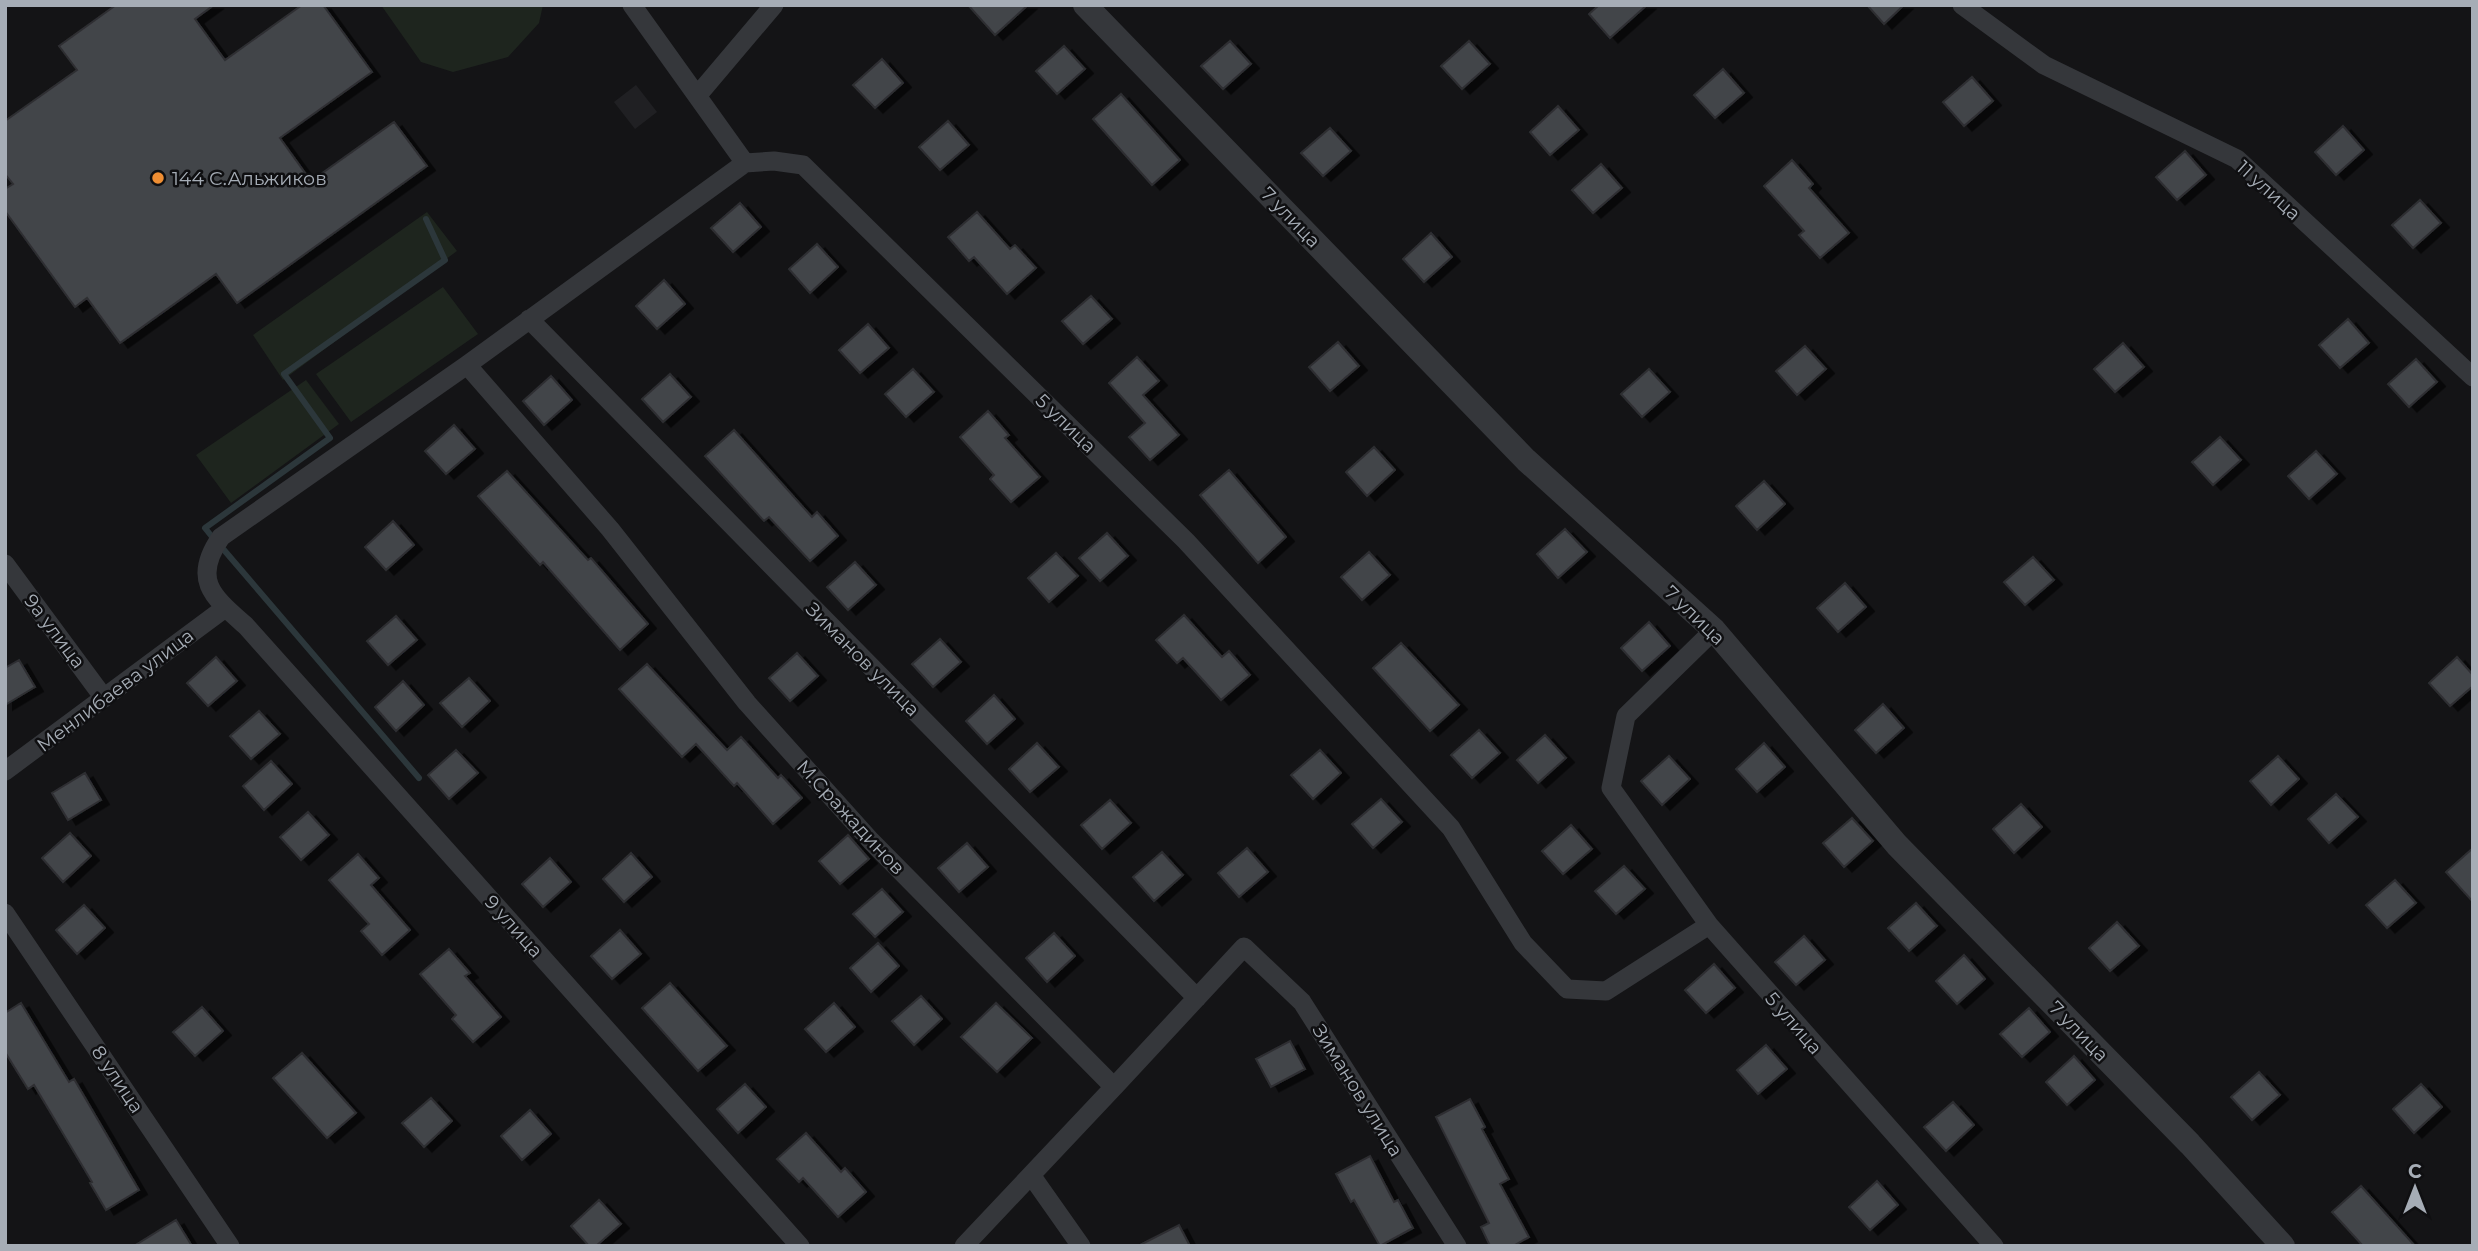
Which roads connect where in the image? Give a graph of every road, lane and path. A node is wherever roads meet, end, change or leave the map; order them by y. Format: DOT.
graph roads {
  1 [pos="632,5"];
  2 [pos="774,5"];
  3 [pos="1085,5"];
  4 [pos="1962,5"];
  5 [pos="697,96"];
  6 [pos="745,163"];
  7 [pos="528,319"];
  8 [pos="467,365"];
  9 [pos="2473,377"];
  10 [pos="5,564"];
  11 [pos="225,608"];
  12 [pos="1714,630"];
  13 [pos="104,698"];
  14 [pos="5,771"];
  15 [pos="5,913"];
  16 [pos="1709,925"];
  17 [pos="1197,999"];
  18 [pos="1114,1087"];
  19 [pos="1031,1175"];
  20 [pos="230,1246"];
  21 [pos="800,1246"];
  22 [pos="964,1246"];
  23 [pos="1081,1246"];
  24 [pos="1457,1246"];
  25 [pos="1993,1246"];
  26 [pos="2283,1246"];
  1 -- 5 [label="street"];
  2 -- 5 [label="street"];
  3 -- 12 [label="street, 7 улица"];
  4 -- 9 [label="street, 11 улица"];
  5 -- 6 [label="street"];
  6 -- 7 [label="street"];
  6 -- 16 [label="street, 5 улица"];
  7 -- 8 [label="street"];
  7 -- 17 [label="street, Зиманов улица"];
  8 -- 11 [label="street, 9 улица"];
  8 -- 18 [label="street, М.Сражадинов"];
  10 -- 13 [label="street, 9а улица"];
  11 -- 13 [label="street, Менлибаева улица"];
  11 -- 21 [label="street, 9 улица"];
  12 -- 16 [label="street, 5 улица"];
  12 -- 26 [label="street, 7 улица"];
  13 -- 14 [label="street, Менлибаева улица"];
  15 -- 20 [label="street, 8 улица"];
  16 -- 25 [label="street, 5 улица"];
  17 -- 18 [label="street"];
  17 -- 24 [label="street, Зиманов улица"];
  18 -- 19 [label="street"];
  19 -- 22 [label="street"];
  19 -- 23 [label="street"];
}
